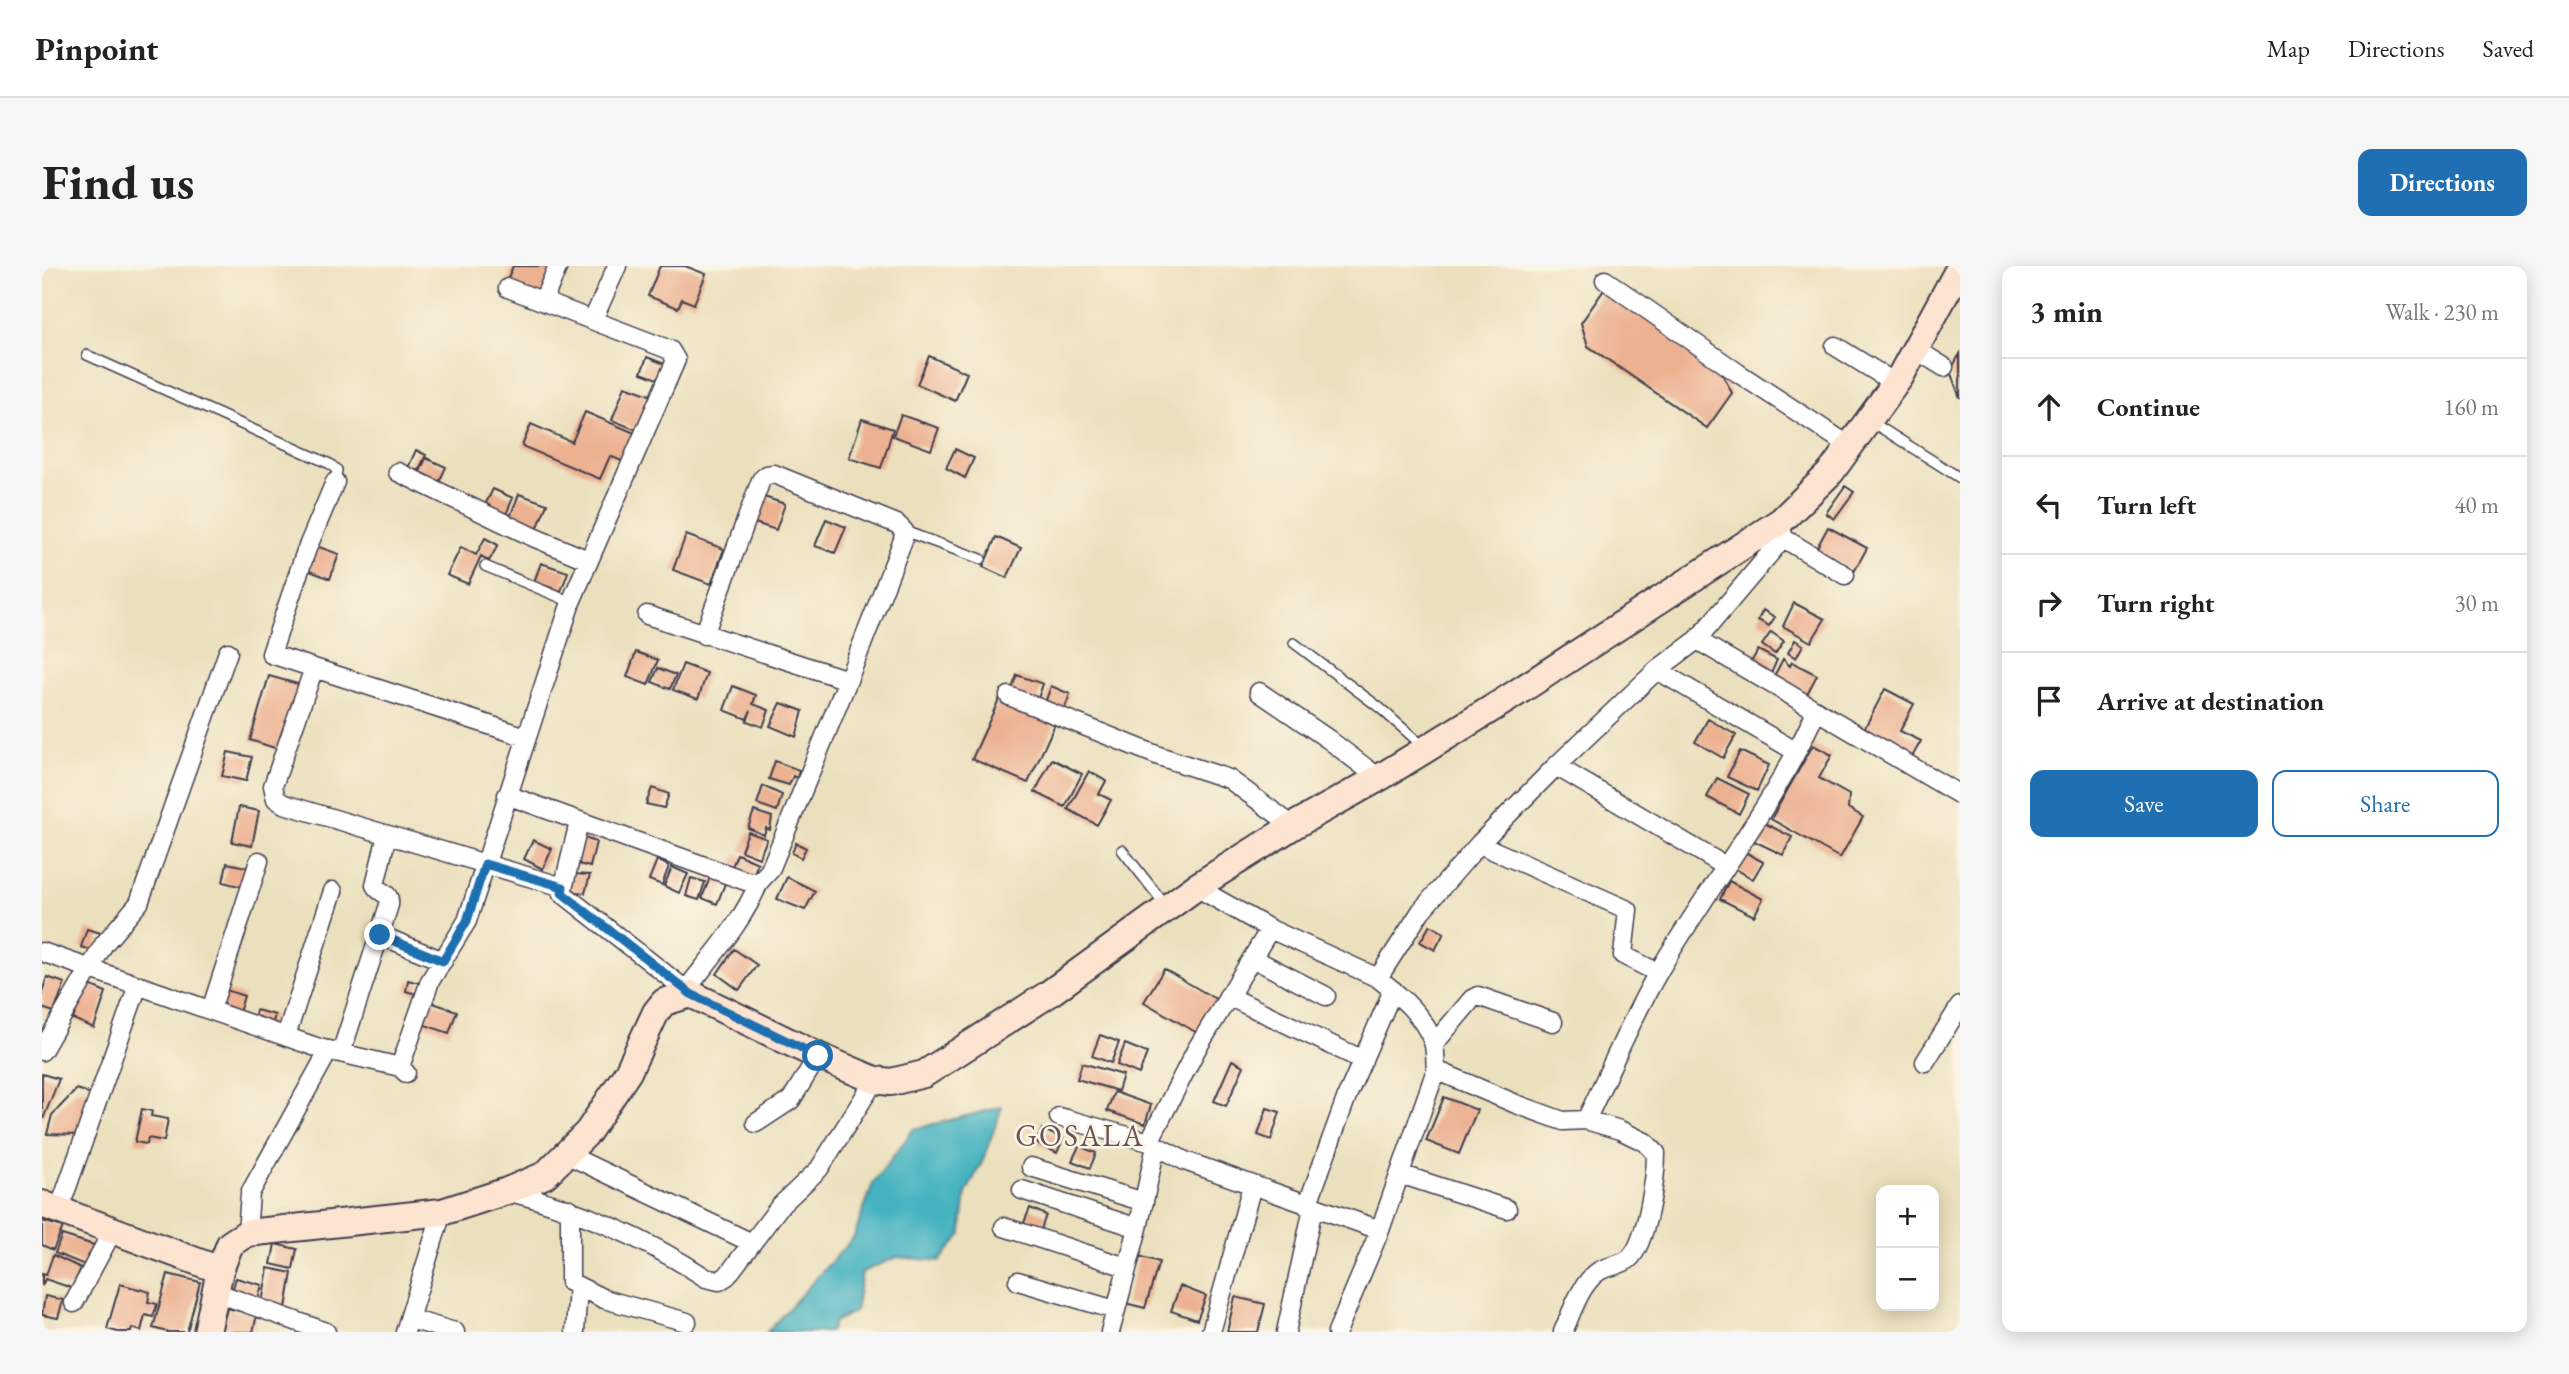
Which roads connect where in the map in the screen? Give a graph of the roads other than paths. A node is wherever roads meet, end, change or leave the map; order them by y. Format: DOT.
graph roads {
  1 [pos="558,266"];
  2 [pos="617,266"];
  3 [pos="1960,267"];
  4 [pos="1605,280"];
  5 [pos="508,288"];
  6 [pos="543,301"];
  7 [pos="593,320"];
  8 [pos="1835,346"];
  9 [pos="1915,349"];
  10 [pos="87,355"];
  11 [pos="1944,367"];
  12 [pos="1895,383"];
  13 [pos="1868,420"];
  14 [pos="1848,445"];
  15 [pos="398,472"];
  16 [pos="1960,478"];
  17 [pos="335,482"];
  18 [pos="1782,529"];
  19 [pos="904,531"];
  20 [pos="981,559"];
  21 [pos="588,560"];
  22 [pos="485,566"];
  23 [pos="1845,575"];
  24 [pos="571,602"];
  25 [pos="647,615"];
  26 [pos="705,635"];
  27 [pos="1697,640"];
  28 [pos="1294,643"];
  29 [pos="228,652"];
  30 [pos="314,668"];
  31 [pos="1657,670"];
  32 [pos="848,680"];
  33 [pos="1259,692"];
  34 [pos="1009,696"];
  35 [pos="1816,711"];
  36 [pos="526,737"];
  37 [pos="1426,749"];
  38 [pos="1795,751"];
  39 [pos="1556,766"];
  40 [pos="1379,778"];
  41 [pos="507,795"];
  42 [pos="1960,795"];
  43 [pos="579,822"];
  44 [pos="1293,826"];
  45 [pos="387,835"];
  46 [pos="1479,844"];
  47 [pos="1122,850"];
  48 [pos="259,861"];
  49 [pos="485,864"];
  50 [pos="1725,866"];
  51 [pos="759,882"];
  52 [pos="563,887"];
  53 [pos="1196,887"];
  54 [pos="333,891"];
  55 [pos="1168,908"];
  56 [pos="1270,929"];
  57 [pos="380,935"];
  58 [pos="42,952"];
  59 [pos="1252,958"];
  60 [pos="443,961"];
  61 [pos="89,968"];
  62 [pos="1658,973"];
  63 [pos="1378,978"];
  64 [pos="138,985"];
  65 [pos="1393,990"];
  66 [pos="689,992"];
  67 [pos="1228,996"];
  68 [pos="1326,996"];
  69 [pos="1960,1006"];
  70 [pos="211,1010"];
  71 [pos="1553,1022"];
  72 [pos="286,1037"];
  73 [pos="1434,1044"];
  74 [pos="42,1051"];
  75 [pos="335,1052"];
  76 [pos="818,1056"];
  77 [pos="1363,1060"];
  78 [pos="1925,1062"];
  79 [pos="1436,1070"];
  80 [pos="875,1080"];
  81 [pos="1059,1117"];
  82 [pos="1586,1120"];
  83 [pos="756,1124"];
  84 [pos="1153,1144"];
  85 [pos="566,1154"];
  86 [pos="1031,1167"];
  87 [pos="1400,1174"];
  88 [pos="1252,1186"];
  89 [pos="1022,1190"];
  90 [pos="507,1191"];
  91 [pos="1144,1202"];
  92 [pos="50,1207"];
  93 [pos="1310,1207"];
  94 [pos="570,1209"];
  95 [pos="1507,1209"];
  96 [pos="442,1212"];
  97 [pos="1004,1227"];
  98 [pos="1138,1228"];
  99 [pos="113,1230"];
  100 [pos="1380,1230"];
  101 [pos="247,1233"];
  102 [pos="752,1243"];
  103 [pos="1126,1267"];
  104 [pos="218,1281"];
  105 [pos="1018,1281"];
  106 [pos="578,1286"];
  107 [pos="74,1303"];
  108 [pos="1115,1310"];
  109 [pos="687,1322"];
  110 [pos="407,1326"];
  111 [pos="322,1331"];
  112 [pos="206,1332"];
  113 [pos="456,1332"];
  114 [pos="575,1332"];
  115 [pos="1110,1332"];
  116 [pos="1211,1332"];
  117 [pos="1286,1332"];
  118 [pos="1337,1332"];
  119 [pos="1563,1332"];
  1 -- 6 [label="street"];
  2 -- 7 [label="street"];
  3 -- 9 [label="main road"];
  4 -- 14 [label="street"];
  5 -- 6 [label="street"];
  6 -- 7 [label="street"];
  7 -- 21 [label="street"];
  8 -- 12 [label="street"];
  9 -- 11 [label="street"];
  9 -- 12 [label="main road"];
  10 -- 17 [label="lane"];
  12 -- 13 [label="main road"];
  13 -- 14 [label="main road"];
  13 -- 16 [label="lane"];
  14 -- 18 [label="main road"];
  15 -- 21 [label="street"];
  17 -- 30 [label="street"];
  18 -- 23 [label="street"];
  18 -- 27 [label="street"];
  18 -- 37 [label="main road"];
  19 -- 20 [label="lane"];
  19 -- 26 [label="street"];
  19 -- 32 [label="street"];
  21 -- 24 [label="street"];
  22 -- 24 [label="lane"];
  24 -- 36 [label="street"];
  25 -- 26 [label="street"];
  26 -- 32 [label="street"];
  27 -- 31 [label="street"];
  27 -- 35 [label="street"];
  28 -- 37 [label="lane"];
  29 -- 61 [label="street"];
  30 -- 36 [label="street"];
  30 -- 45 [label="street"];
  31 -- 38 [label="street"];
  31 -- 39 [label="street"];
  32 -- 51 [label="street"];
  33 -- 40 [label="street"];
  34 -- 44 [label="street"];
  35 -- 38 [label="street"];
  35 -- 42 [label="street"];
  36 -- 41 [label="street"];
  37 -- 40 [label="main road"];
  38 -- 50 [label="street"];
  39 -- 46 [label="street"];
  39 -- 50 [label="street"];
  40 -- 44 [label="main road"];
  41 -- 43 [label="street"];
  41 -- 49 [label="street"];
  43 -- 51 [label="street"];
  43 -- 52 [label="street"];
  44 -- 53 [label="main road"];
  45 -- 49 [label="street"];
  45 -- 57 [label="street"];
  46 -- 62 [label="street"];
  46 -- 63 [label="street"];
  47 -- 55 [label="lane"];
  48 -- 70 [label="street"];
  49 -- 52 [label="street"];
  49 -- 60 [label="street"];
  50 -- 62 [label="street"];
  51 -- 66 [label="street"];
  52 -- 66 [label="street"];
  53 -- 55 [label="main road"];
  53 -- 56 [label="street"];
  54 -- 72 [label="street"];
  55 -- 80 [label="main road"];
  56 -- 59 [label="street"];
  56 -- 63 [label="street"];
  57 -- 60 [label="street"];
  57 -- 75 [label="street"];
  58 -- 61 [label="street"];
  59 -- 67 [label="street"];
  59 -- 68 [label="street"];
  60 -- 75 [label="street"];
  61 -- 64 [label="street"];
  61 -- 74 [label="street"];
  62 -- 82 [label="street"];
  63 -- 65 [label="street"];
  64 -- 70 [label="street"];
  64 -- 92 [label="street"];
  65 -- 73 [label="street"];
  65 -- 77 [label="street"];
  66 -- 76 [label="main road"];
  66 -- 85 [label="main road"];
  67 -- 77 [label="street"];
  67 -- 84 [label="street"];
  69 -- 78 [label="street"];
  70 -- 72 [label="street"];
  71 -- 73 [label="street"];
  72 -- 75 [label="street"];
  73 -- 79 [label="street"];
  75 -- 101 [label="street"];
  76 -- 80 [label="main road"];
  76 -- 83 [label="street"];
  77 -- 93 [label="street"];
  79 -- 82 [label="street"];
  79 -- 87 [label="street"];
  80 -- 102 [label="street"];
  81 -- 84 [label="street"];
  82 -- 119 [label="street"];
  84 -- 88 [label="street"];
  84 -- 91 [label="street"];
  85 -- 90 [label="main road"];
  85 -- 102 [label="street"];
  86 -- 91 [label="street"];
  87 -- 95 [label="street"];
  87 -- 100 [label="street"];
  88 -- 93 [label="street"];
  88 -- 116 [label="street"];
  89 -- 98 [label="street"];
  90 -- 94 [label="street"];
  90 -- 96 [label="main road"];
  91 -- 98 [label="street"];
  92 -- 99 [label="main road"];
  93 -- 100 [label="street"];
  93 -- 117 [label="street"];
  94 -- 102 [label="street"];
  94 -- 106 [label="street"];
  96 -- 101 [label="main road"];
  96 -- 110 [label="street"];
  97 -- 103 [label="street"];
  98 -- 103 [label="street"];
  99 -- 104 [label="main road"];
  99 -- 107 [label="street"];
  100 -- 118 [label="street"];
  101 -- 104 [label="main road"];
  103 -- 108 [label="street"];
  104 -- 111 [label="street"];
  104 -- 112 [label="main road"];
  105 -- 108 [label="street"];
  106 -- 109 [label="street"];
  106 -- 114 [label="street"];
  108 -- 115 [label="street"];
  110 -- 113 [label="street"];
}
